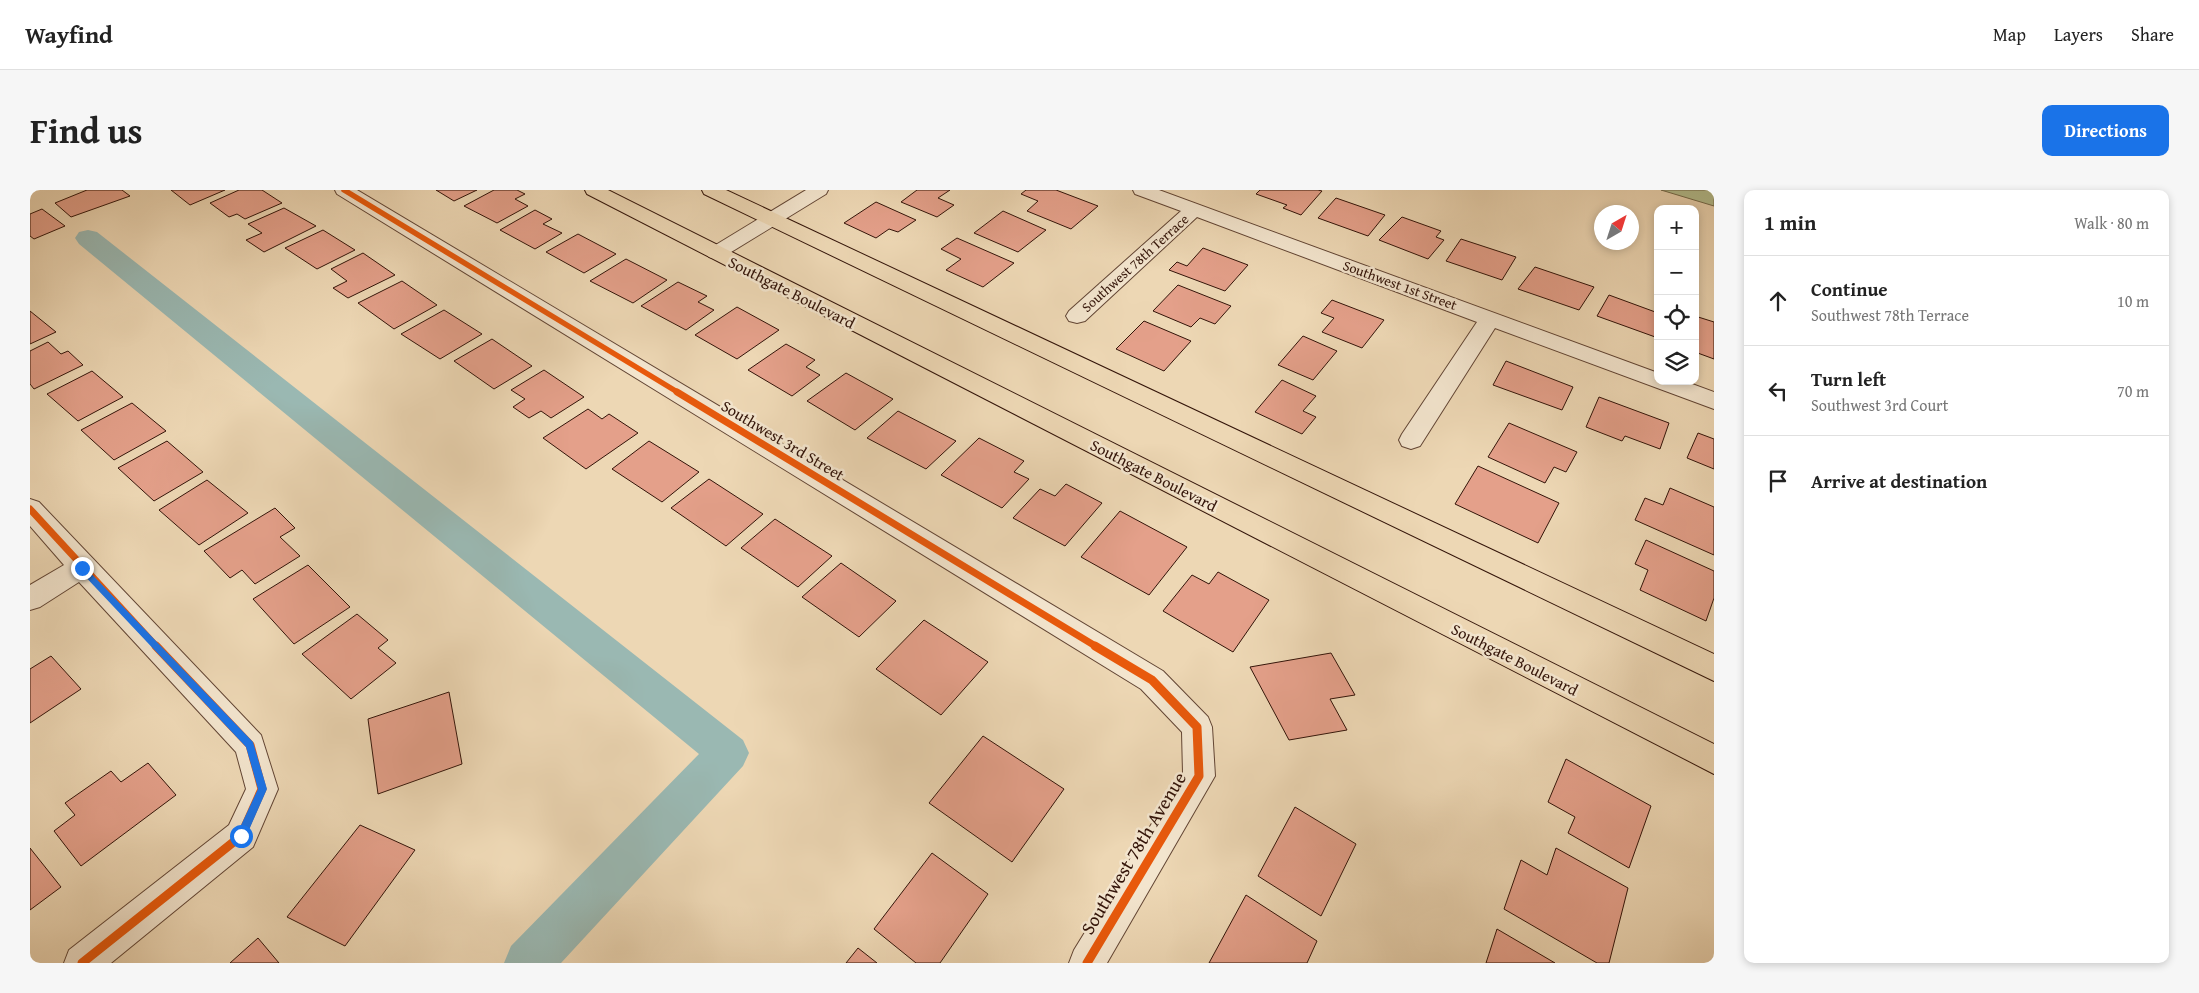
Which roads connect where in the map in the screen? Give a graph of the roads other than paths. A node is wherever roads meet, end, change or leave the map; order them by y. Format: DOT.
graph roads {
  1 [pos="344,190"];
  2 [pos="594,190"];
  3 [pos="711,190"];
  4 [pos="819,190"];
  5 [pos="1142,190"];
  6 [pos="1194,209"];
  7 [pos="772,219"];
  8 [pos="716,253"];
  9 [pos="1077,316"];
  10 [pos="1490,318"];
  11 [pos="1654,379"];
  12 [pos="1670,385"];
  13 [pos="1714,401"];
  14 [pos="1410,440"];
  15 [pos="30,509"];
  16 [pos="82,568"];
  17 [pos="30,598"];
  18 [pos="1714,668"];
  19 [pos="1196,727"];
  20 [pos="1714,760"];
  21 [pos="82,963"];
  22 [pos="1087,963"];
  1 -- 19 [label="street, Southwest 3rd Street"];
  2 -- 8 [label="main road, Southgate Boulevard"];
  3 -- 7 [label="main road"];
  4 -- 7 [label="street"];
  5 -- 6 [label="street, Southwest 1st Street"];
  6 -- 9 [label="street, Southwest 78th Terrace"];
  6 -- 10 [label="street, Southwest 1st Street"];
  7 -- 8 [label="street"];
  7 -- 18 [label="main road"];
  8 -- 20 [label="main road, Southgate Boulevard"];
  10 -- 11 [label="street, Southwest 1st Street"];
  10 -- 14 [label="street"];
  12 -- 13 [label="street, Southwest 1st Street"];
  15 -- 16 [label="street"];
  16 -- 17 [label="street"];
  16 -- 21 [label="street"];
  19 -- 22 [label="street, Southwest 78th Avenue"];
}
